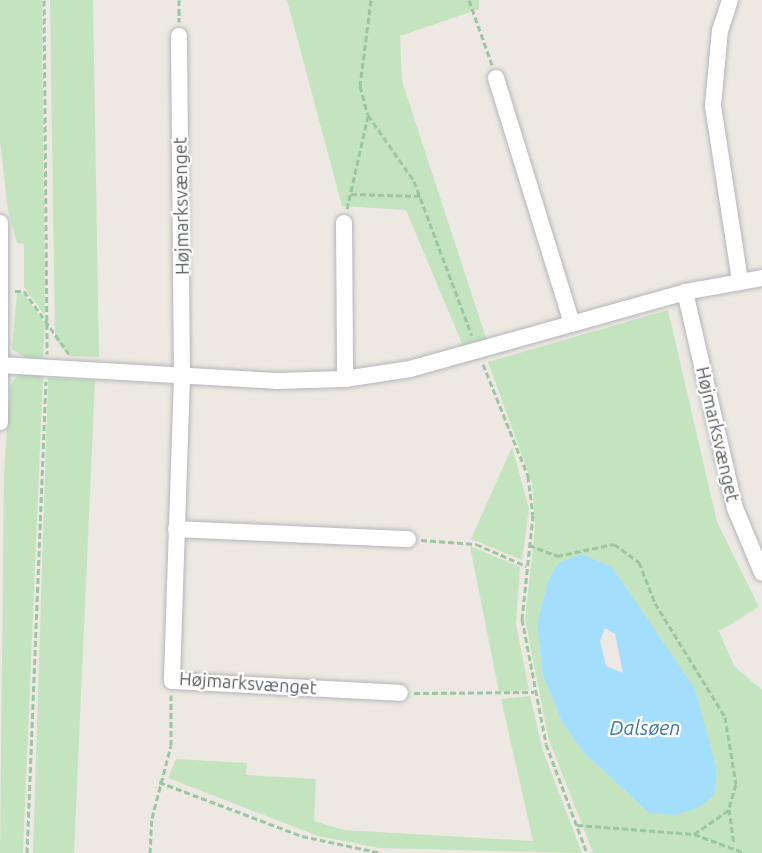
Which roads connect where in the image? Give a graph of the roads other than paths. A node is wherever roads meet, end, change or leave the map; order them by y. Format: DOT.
graph roads {
  1 [pos="730,0"];
  2 [pos="179,36"];
  3 [pos="496,78"];
  4 [pos="0,223"];
  5 [pos="344,223"];
  6 [pos="762,278"];
  7 [pos="740,280"];
  8 [pos="685,291"];
  9 [pos="572,323"];
  10 [pos="1,365"];
  11 [pos="182,376"];
  12 [pos="345,379"];
  13 [pos="0,422"];
  14 [pos="176,529"];
  15 [pos="408,539"];
  16 [pos="762,573"];
  17 [pos="400,693"];
  1 -- 7 [label="street"];
  2 -- 11 [label="street, Højmarksvænget"];
  3 -- 9 [label="street"];
  4 -- 10 [label="street"];
  5 -- 12 [label="street"];
  6 -- 7 [label="street"];
  7 -- 8 [label="street"];
  8 -- 9 [label="street"];
  8 -- 16 [label="street, Højmarksvænget"];
  9 -- 12 [label="street"];
  10 -- 11 [label="street"];
  10 -- 13 [label="street"];
  11 -- 12 [label="street"];
  11 -- 14 [label="street, Højmarksvænget"];
  14 -- 15 [label="street"];
  14 -- 17 [label="street, Højmarksvænget"];
}
